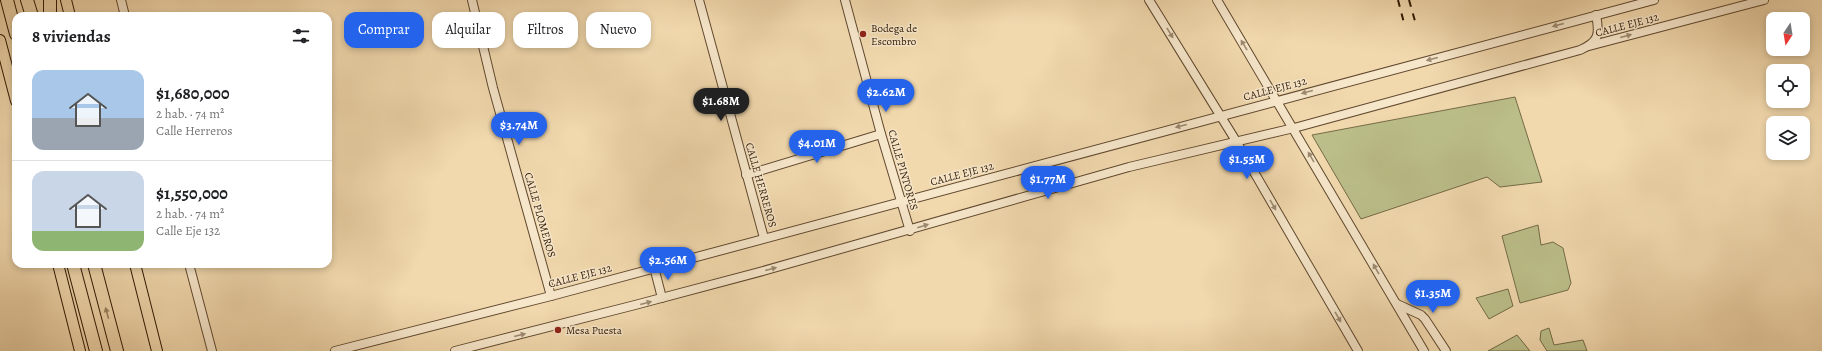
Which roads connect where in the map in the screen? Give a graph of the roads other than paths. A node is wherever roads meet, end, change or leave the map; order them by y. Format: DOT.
graph roads {
  1 [pos="7,0"];
  2 [pos="27,0"];
  3 [pos="50,0"];
  4 [pos="66,0"];
  5 [pos="121,0"];
  6 [pos="472,0"];
  7 [pos="699,0"];
  8 [pos="845,0"];
  9 [pos="1149,0"];
  10 [pos="1218,0"];
  11 [pos="1654,0"];
  12 [pos="1764,0"];
  13 [pos="31,12"];
  14 [pos="50,12"];
  15 [pos="69,12"];
  16 [pos="124,12"];
  17 [pos="1596,15"];
  18 [pos="12,19"];
  19 [pos="0,40"];
  20 [pos="1588,46"];
  21 [pos="12,86"];
  22 [pos="1277,100"];
  23 [pos="1221,116"];
  24 [pos="1294,128"];
  25 [pos="881,134"];
  26 [pos="1236,141"];
  27 [pos="746,176"];
  28 [pos="901,202"];
  29 [pos="910,230"];
  30 [pos="764,238"];
  31 [pos="654,267"];
  32 [pos="59,268"];
  33 [pos="67,268"];
  34 [pos="74,268"];
  35 [pos="95,268"];
  36 [pos="136,268"];
  37 [pos="190,268"];
  38 [pos="551,296"];
  39 [pos="662,298"];
  40 [pos="1397,304"];
  41 [pos="86,316"];
  42 [pos="211,350"];
  43 [pos="80,351"];
  44 [pos="96,351"];
  45 [pos="118,351"];
  46 [pos="157,351"];
  47 [pos="335,351"];
  48 [pos="455,351"];
  49 [pos="1358,351"];
  50 [pos="1424,351"];
  51 [pos="1446,351"];
  1 -- 18 [label="highway"];
  2 -- 13 [label="highway"];
  3 -- 14 [label="highway"];
  4 -- 15 [label="main road"];
  5 -- 16 [label="street"];
  6 -- 38 [label="street, CALLE PLOMEROS"];
  7 -- 27 [label="street, CALLE HERREROS"];
  8 -- 25 [label="street, CALLE PINTORES"];
  9 -- 23 [label="street, one-way"];
  22 -- 10 [label="street, one-way"];
  11 -- 17 [label="street, CALLE EJE 132"];
  20 -- 12 [label="street, CALLE EJE 132, one-way"];
  17 -- 20 [label="street, CALLE EJE 132"];
  17 -- 22 [label="street, CALLE EJE 132, one-way"];
  19 -- 21 [label="main road"];
  20 -- 24 [label="street, CALLE EJE 132"];
  22 -- 23 [label="street, CALLE EJE 132"];
  22 -- 24 [label="street"];
  23 -- 26 [label="street"];
  23 -- 28 [label="street, CALLE EJE 132, one-way"];
  24 -- 26 [label="street, CALLE EJE 132"];
  40 -- 24 [label="street, one-way"];
  25 -- 27 [label="street"];
  25 -- 28 [label="street, CALLE PINTORES"];
  29 -- 26 [label="street, CALLE EJE 132, one-way"];
  26 -- 49 [label="street, one-way"];
  27 -- 30 [label="street, CALLE HERREROS"];
  28 -- 29 [label="street, CALLE PINTORES"];
  28 -- 30 [label="street, CALLE EJE 132"];
  39 -- 29 [label="street, CALLE EJE 132, one-way"];
  30 -- 31 [label="street, CALLE EJE 132"];
  31 -- 38 [label="street, CALLE EJE 132"];
  31 -- 39 [label="street"];
  32 -- 43 [label="main road"];
  33 -- 41 [label="highway"];
  34 -- 41 [label="highway"];
  45 -- 35 [label="highway, one-way"];
  36 -- 46 [label="main road"];
  37 -- 42 [label="street"];
  38 -- 47 [label="street, CALLE EJE 132"];
  48 -- 39 [label="street, CALLE EJE 132, one-way"];
  40 -- 50 [label="street"];
  40 -- 51 [label="street"];
  41 -- 44 [label="highway"];
}
